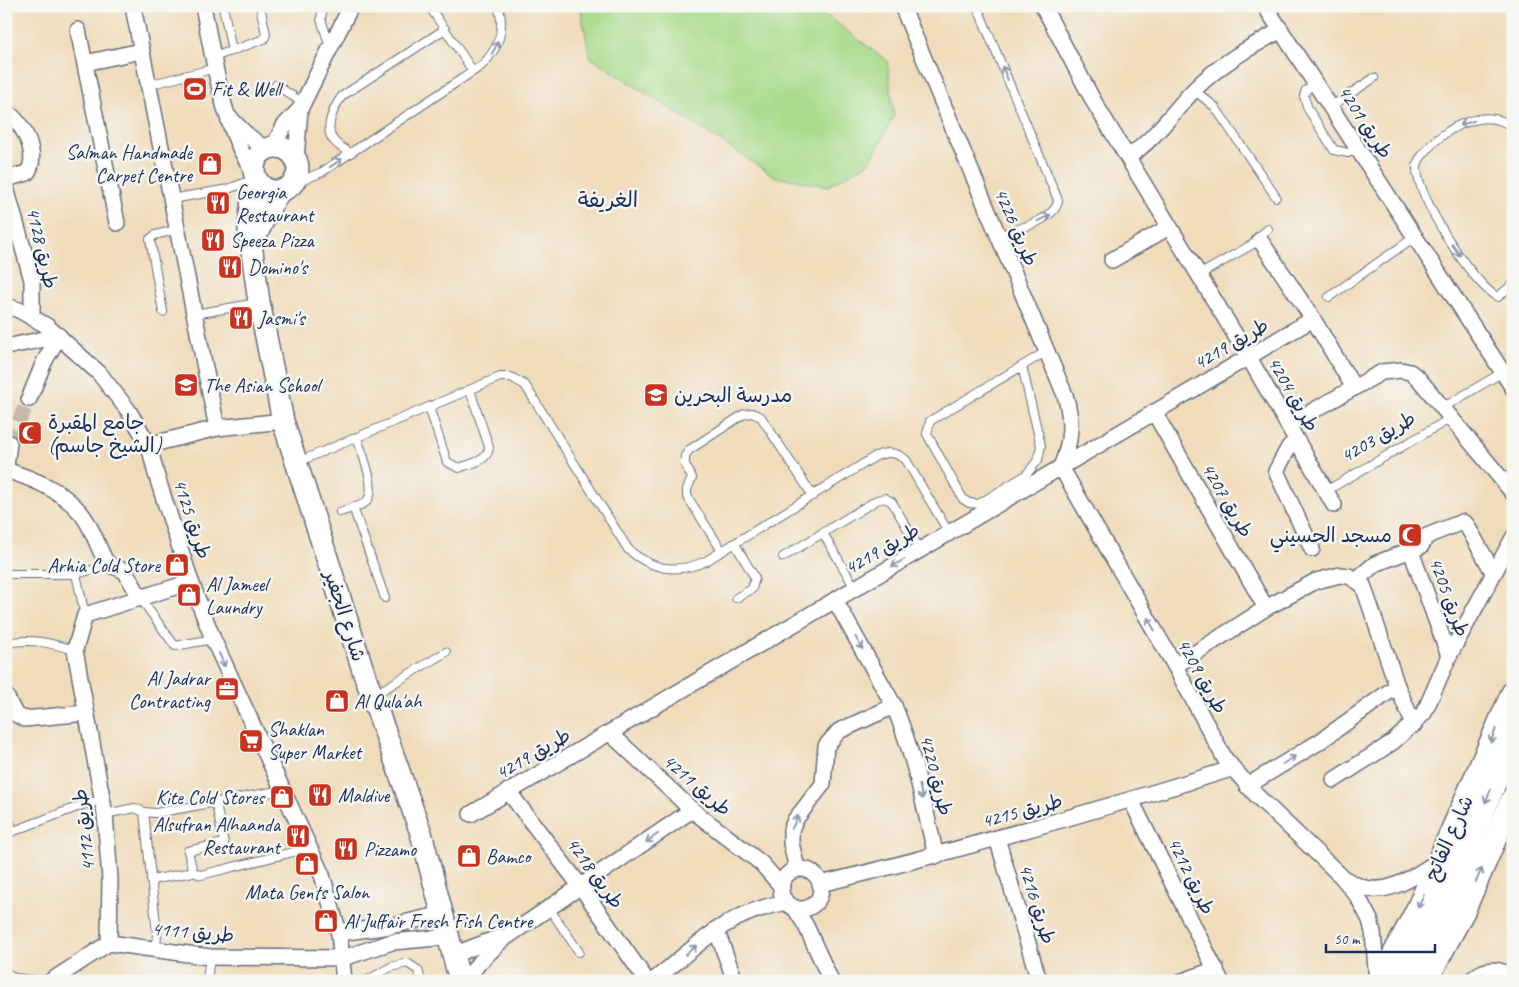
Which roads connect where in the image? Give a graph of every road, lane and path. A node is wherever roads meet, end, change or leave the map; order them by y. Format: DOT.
graph roads {
  1 [pos="203,6"];
  2 [pos="222,6"];
  3 [pos="260,6"];
  4 [pos="323,6"];
  5 [pos="351,6"];
  6 [pos="429,6"];
  7 [pos="498,6"];
  8 [pos="902,6"];
  9 [pos="977,6"];
  10 [pos="1043,6"];
  11 [pos="1265,6"];
  12 [pos="134,12"];
  13 [pos="445,29"];
  14 [pos="78,30"];
  15 [pos="1281,30"];
  16 [pos="330,47"];
  17 [pos="141,51"];
  18 [pos="232,51"];
  19 [pos="85,63"];
  20 [pos="215,63"];
  21 [pos="473,71"];
  22 [pos="1374,78"];
  23 [pos="1316,83"];
  24 [pos="276,84"];
  25 [pos="148,85"];
  26 [pos="1194,90"];
  27 [pos="301,106"];
  28 [pos="1330,106"];
  29 [pos="6,112"];
  30 [pos="229,117"];
  31 [pos="1513,128"];
  32 [pos="269,148"];
  33 [pos="1358,148"];
  34 [pos="350,153"];
  35 [pos="1128,156"];
  36 [pos="296,159"];
  37 [pos="255,177"];
  38 [pos="6,179"];
  39 [pos="6,188"];
  40 [pos="286,188"];
  41 [pos="1276,197"];
  42 [pos="172,198"];
  43 [pos="117,223"];
  44 [pos="1169,227"];
  45 [pos="178,228"];
  46 [pos="1264,235"];
  47 [pos="998,236"];
  48 [pos="1416,236"];
  49 [pos="252,245"];
  50 [pos="1112,260"];
  51 [pos="1200,276"];
  52 [pos="1513,284"];
  53 [pos="1329,297"];
  54 [pos="259,302"];
  55 [pos="6,306"];
  56 [pos="163,312"];
  57 [pos="195,314"];
  58 [pos="32,317"];
  59 [pos="1313,320"];
  60 [pos="59,336"];
  61 [pos="6,347"];
  62 [pos="1047,351"];
  63 [pos="1248,356"];
  64 [pos="1022,366"];
  65 [pos="1503,372"];
  66 [pos="1354,388"];
  67 [pos="1513,388"];
  68 [pos="470,390"];
  69 [pos="29,399"];
  70 [pos="429,407"];
  71 [pos="1154,412"];
  72 [pos="1447,412"];
  73 [pos="283,421"];
  74 [pos="1288,425"];
  75 [pos="217,428"];
  76 [pos="356,437"];
  77 [pos="1296,441"];
  78 [pos="9,443"];
  79 [pos="150,444"];
  80 [pos="296,463"];
  81 [pos="1061,467"];
  82 [pos="6,468"];
  83 [pos="1326,491"];
  84 [pos="1513,493"];
  85 [pos="812,496"];
  86 [pos="1334,505"];
  87 [pos="353,507"];
  88 [pos="340,512"];
  89 [pos="823,533"];
  90 [pos="950,533"];
  91 [pos="1513,538"];
  92 [pos="734,544"];
  93 [pos="1312,549"];
  94 [pos="920,550"];
  95 [pos="1411,550"];
  96 [pos="722,551"];
  97 [pos="783,557"];
  98 [pos="110,565"];
  99 [pos="1493,572"];
  100 [pos="6,574"];
  101 [pos="76,574"];
  102 [pos="1357,579"];
  103 [pos="191,582"];
  104 [pos="855,588"];
  105 [pos="141,598"];
  106 [pos="385,598"];
  107 [pos="736,598"];
  108 [pos="834,600"];
  109 [pos="1266,608"];
  110 [pos="85,615"];
  111 [pos="213,639"];
  112 [pos="6,643"];
  113 [pos="76,650"];
  114 [pos="446,652"];
  115 [pos="1449,656"];
  116 [pos="1175,666"];
  117 [pos="1397,686"];
  118 [pos="1513,692"];
  119 [pos="6,696"];
  120 [pos="372,696"];
  121 [pos="894,706"];
  122 [pos="86,713"];
  123 [pos="1414,724"];
  124 [pos="610,733"];
  125 [pos="1513,734"];
  126 [pos="1231,768"];
  127 [pos="1334,780"];
  128 [pos="1247,786"];
  129 [pos="283,790"];
  130 [pos="508,791"];
  131 [pos="1513,798"];
  132 [pos="1132,800"];
  133 [pos="216,804"];
  134 [pos="104,807"];
  135 [pos="692,810"];
  136 [pos="144,812"];
  137 [pos="6,814"];
  138 [pos="471,814"];
  139 [pos="10,833"];
  140 [pos="996,838"];
  141 [pos="309,848"];
  142 [pos="936,856"];
  143 [pos="1440,860"];
  144 [pos="761,863"];
  145 [pos="795,870"];
  146 [pos="193,872"];
  147 [pos="1342,877"];
  148 [pos="151,880"];
  149 [pos="820,884"];
  150 [pos="782,887"];
  151 [pos="582,888"];
  152 [pos="815,903"];
  153 [pos="790,904"];
  154 [pos="549,908"];
  155 [pos="442,914"];
  156 [pos="391,926"];
  157 [pos="517,928"];
  158 [pos="716,929"];
  159 [pos="339,933"];
  160 [pos="392,942"];
  161 [pos="109,943"];
  162 [pos="451,946"];
  163 [pos="816,946"];
  164 [pos="156,950"];
  165 [pos="579,952"];
  166 [pos="210,957"];
  167 [pos="343,958"];
  168 [pos="6,972"];
  169 [pos="1218,975"];
  170 [pos="1507,975"];
  171 [pos="383,977"];
  172 [pos="45,981"];
  173 [pos="51,981"];
  174 [pos="207,981"];
  175 [pos="344,981"];
  176 [pos="366,981"];
  177 [pos="421,981"];
  178 [pos="460,981"];
  179 [pos="466,981"];
  180 [pos="647,981"];
  181 [pos="653,981"];
  182 [pos="735,981"];
  183 [pos="831,981"];
  184 [pos="1040,981"];
  185 [pos="1183,981"];
  186 [pos="1378,981"];
  187 [pos="1402,981"];
  188 [pos="1426,981"];
  189 [pos="1475,981"];
  1 -- 20 [label="street"];
  2 -- 18 [label="lane"];
  3 -- 18 [label="lane"];
  4 -- 16 [label="lane"];
  5 -- 16 [label="street"];
  6 -- 13 [label="lane"];
  21 -- 7 [label="lane, one-way"];
  8 -- 47 [label="street, طريق 4226"];
  47 -- 9 [label="lane, one-way"];
  10 -- 35 [label="street, طريق 4204"];
  11 -- 15 [label="street"];
  12 -- 17 [label="street"];
  13 -- 21 [label="lane"];
  13 -- 34 [label="lane"];
  14 -- 19 [label="street"];
  15 -- 23 [label="street, طريق 4201"];
  15 -- 26 [label="street"];
  16 -- 27 [label="street"];
  17 -- 19 [label="street"];
  17 -- 25 [label="street"];
  18 -- 20 [label="lane"];
  19 -- 43 [label="street"];
  20 -- 25 [label="lane"];
  20 -- 30 [label="street"];
  21 -- 34 [label="lane"];
  22 -- 28 [label="lane"];
  23 -- 28 [label="street, طريق 4201"];
  23 -- 33 [label="lane"];
  24 -- 27 [label="lane"];
  25 -- 42 [label="street"];
  26 -- 35 [label="street"];
  26 -- 41 [label="lane"];
  27 -- 32 [label="street"];
  27 -- 36 [label="street"];
  28 -- 33 [label="street, طريق 4201"];
  29 -- 38 [label="street"];
  30 -- 32 [label="street"];
  30 -- 37 [label="street"];
  31 -- 52 [label="lane, one-way"];
  32 -- 36 [label="street"];
  32 -- 37 [label="street"];
  33 -- 48 [label="street, طريق 4201"];
  40 -- 34 [label="lane, one-way"];
  35 -- 44 [label="street, طريق 4204"];
  36 -- 40 [label="street"];
  37 -- 40 [label="street"];
  37 -- 42 [label="lane"];
  37 -- 49 [label="street, شارع الجفير"];
  39 -- 58 [label="street, طريق 4128"];
  40 -- 49 [label="street, شارع الجفير"];
  42 -- 45 [label="street"];
  44 -- 50 [label="street"];
  44 -- 51 [label="street, طريق 4204"];
  45 -- 56 [label="lane"];
  45 -- 57 [label="street"];
  46 -- 51 [label="lane"];
  46 -- 59 [label="street"];
  47 -- 62 [label="street, طريق 4226"];
  48 -- 53 [label="lane"];
  48 -- 65 [label="street, طريق 4201"];
  49 -- 54 [label="street, شارع الجفير"];
  51 -- 63 [label="street, طريق 4204"];
  54 -- 57 [label="lane"];
  54 -- 73 [label="street, شارع الجفير"];
  55 -- 58 [label="street, طريق 4125"];
  57 -- 75 [label="street"];
  58 -- 60 [label="street, طريق 4125"];
  59 -- 63 [label="street, طريق 4219"];
  59 -- 66 [label="street"];
  60 -- 61 [label="street"];
  60 -- 69 [label="street"];
  60 -- 79 [label="street, طريق 4125"];
  62 -- 64 [label="lane"];
  62 -- 81 [label="street, طريق 4226"];
  63 -- 71 [label="street, طريق 4219"];
  63 -- 74 [label="street, طريق 4204"];
  64 -- 64 [label="lane"];
  65 -- 67 [label="street, طريق 4201"];
  65 -- 72 [label="lane, طريق 4203"];
  66 -- 72 [label="street, طريق 4203"];
  66 -- 74 [label="street, طريق 4203"];
  68 -- 70 [label="lane"];
  68 -- 70 [label="lane"];
  68 -- 96 [label="lane"];
  70 -- 76 [label="lane"];
  71 -- 81 [label="street, طريق 4219"];
  71 -- 109 [label="street, طريق 4207"];
  72 -- 83 [label="lane, طريق 4203"];
  72 -- 84 [label="street, طريق 4203"];
  73 -- 75 [label="street"];
  73 -- 80 [label="street, شارع الجفير"];
  74 -- 77 [label="street, طريق 4204"];
  75 -- 79 [label="street"];
  76 -- 80 [label="lane"];
  76 -- 87 [label="lane"];
  77 -- 83 [label="street, طريق 4204"];
  77 -- 93 [label="street"];
  78 -- 82 [label="street"];
  79 -- 103 [label="street, طريق 4125"];
  80 -- 120 [label="street, شارع الجفير"];
  81 -- 90 [label="street, طريق 4219"];
  116 -- 81 [label="street, طريق 4209, one-way"];
  82 -- 98 [label="street"];
  83 -- 86 [label="street, طريق 4204"];
  85 -- 90 [label="lane"];
  85 -- 92 [label="lane"];
  85 -- 96 [label="lane"];
  87 -- 88 [label="lane"];
  87 -- 106 [label="lane"];
  89 -- 94 [label="lane"];
  89 -- 97 [label="lane"];
  89 -- 104 [label="lane"];
  90 -- 94 [label="street, طريق 4219"];
  91 -- 99 [label="street, طريق 4205"];
  92 -- 96 [label="lane"];
  92 -- 107 [label="lane"];
  94 -- 104 [label="street, طريق 4219, one-way"];
  95 -- 99 [label="street, طريق 4205"];
  95 -- 102 [label="street, طريق 4205"];
  95 -- 115 [label="street, طريق 4205"];
  98 -- 101 [label="lane"];
  98 -- 105 [label="street"];
  99 -- 115 [label="street, طريق 4205"];
  100 -- 101 [label="lane"];
  101 -- 110 [label="lane, طريق 4112"];
  102 -- 109 [label="street"];
  102 -- 117 [label="street"];
  103 -- 105 [label="street"];
  103 -- 111 [label="street, طريق 4125"];
  104 -- 108 [label="street, طريق 4219"];
  105 -- 110 [label="street"];
  105 -- 111 [label="lane"];
  108 -- 121 [label="street, طريق 4220, one-way"];
  108 -- 124 [label="street, طريق 4219"];
  109 -- 116 [label="street"];
  110 -- 113 [label="street, طريق 4112"];
  111 -- 129 [label="street, طريق 4125, one-way"];
  112 -- 113 [label="lane"];
  113 -- 122 [label="street, طريق 4112"];
  114 -- 120 [label="lane"];
  115 -- 123 [label="street, طريق 4205"];
  116 -- 126 [label="street, طريق 4209"];
  117 -- 123 [label="street"];
  128 -- 117 [label="street, one-way"];
  118 -- 143 [label="main road, شارع الفاتح, one-way"];
  119 -- 122 [label="street"];
  120 -- 155 [label="street, شارع الجفير"];
  121 -- 142 [label="street, طريق 4220, one-way"];
  145 -- 121 [label="street, one-way"];
  122 -- 134 [label="street, طريق 4112"];
  123 -- 127 [label="street, طريق 4205"];
  124 -- 130 [label="street, طريق 4219"];
  124 -- 135 [label="street, طريق 4211"];
  125 -- 187 [label="highway, one-way"];
  126 -- 128 [label="street, طريق 4209"];
  126 -- 132 [label="street, طريق 4215"];
  128 -- 147 [label="street, طريق 4209"];
  129 -- 133 [label="lane"];
  129 -- 141 [label="street, طريق 4125"];
  130 -- 138 [label="street, طريق 4219"];
  130 -- 151 [label="street, طريق 4218"];
  188 -- 131 [label="main road, one-way"];
  132 -- 140 [label="street, طريق 4215"];
  132 -- 169 [label="street, طريق 4212"];
  133 -- 136 [label="lane"];
  133 -- 146 [label="lane"];
  134 -- 136 [label="lane"];
  134 -- 139 [label="lane"];
  134 -- 161 [label="street, طريق 4112"];
  135 -- 144 [label="street, طريق 4211"];
  135 -- 151 [label="street, one-way"];
  136 -- 148 [label="lane"];
  137 -- 139 [label="lane"];
  140 -- 142 [label="street, طريق 4215"];
  140 -- 184 [label="street, طريق 4216"];
  141 -- 146 [label="lane"];
  141 -- 159 [label="street, طريق 4125"];
  142 -- 149 [label="street, طريق 4215"];
  143 -- 147 [label="street, طريق 4209"];
  143 -- 186 [label="main road, شارع الفاتح, one-way"];
  144 -- 145 [label="street, طريق 4211"];
  144 -- 150 [label="street, طريق 4211"];
  145 -- 149 [label="street"];
  145 -- 150 [label="street"];
  146 -- 148 [label="lane"];
  147 -- 186 [label="street, طريق 4209"];
  148 -- 164 [label="lane"];
  149 -- 152 [label="street"];
  150 -- 153 [label="street"];
  151 -- 154 [label="street"];
  151 -- 180 [label="street, طريق 4218"];
  152 -- 153 [label="street"];
  152 -- 163 [label="street"];
  153 -- 158 [label="street"];
  153 -- 163 [label="street"];
  154 -- 157 [label="street"];
  154 -- 165 [label="lane"];
  155 -- 156 [label="street"];
  155 -- 162 [label="street, شارع الجفير"];
  156 -- 159 [label="street"];
  156 -- 160 [label="street"];
  157 -- 162 [label="street, طريق 4111"];
  157 -- 179 [label="street"];
  181 -- 158 [label="street, one-way"];
  158 -- 182 [label="street"];
  159 -- 167 [label="street"];
  160 -- 162 [label="street, طريق 4111"];
  160 -- 167 [label="street, طريق 4111"];
  161 -- 164 [label="street, طريق 4111"];
  161 -- 173 [label="street"];
  162 -- 178 [label="street, شارع الجفير"];
  163 -- 183 [label="street"];
  164 -- 166 [label="street, طريق 4111"];
  166 -- 167 [label="street, طريق 4111"];
  166 -- 174 [label="lane"];
  167 -- 175 [label="street"];
  168 -- 172 [label="lane"];
  169 -- 185 [label="street, طريق 4212"];
  170 -- 189 [label="street"];
  171 -- 176 [label="lane"];
  171 -- 177 [label="lane"];
}
